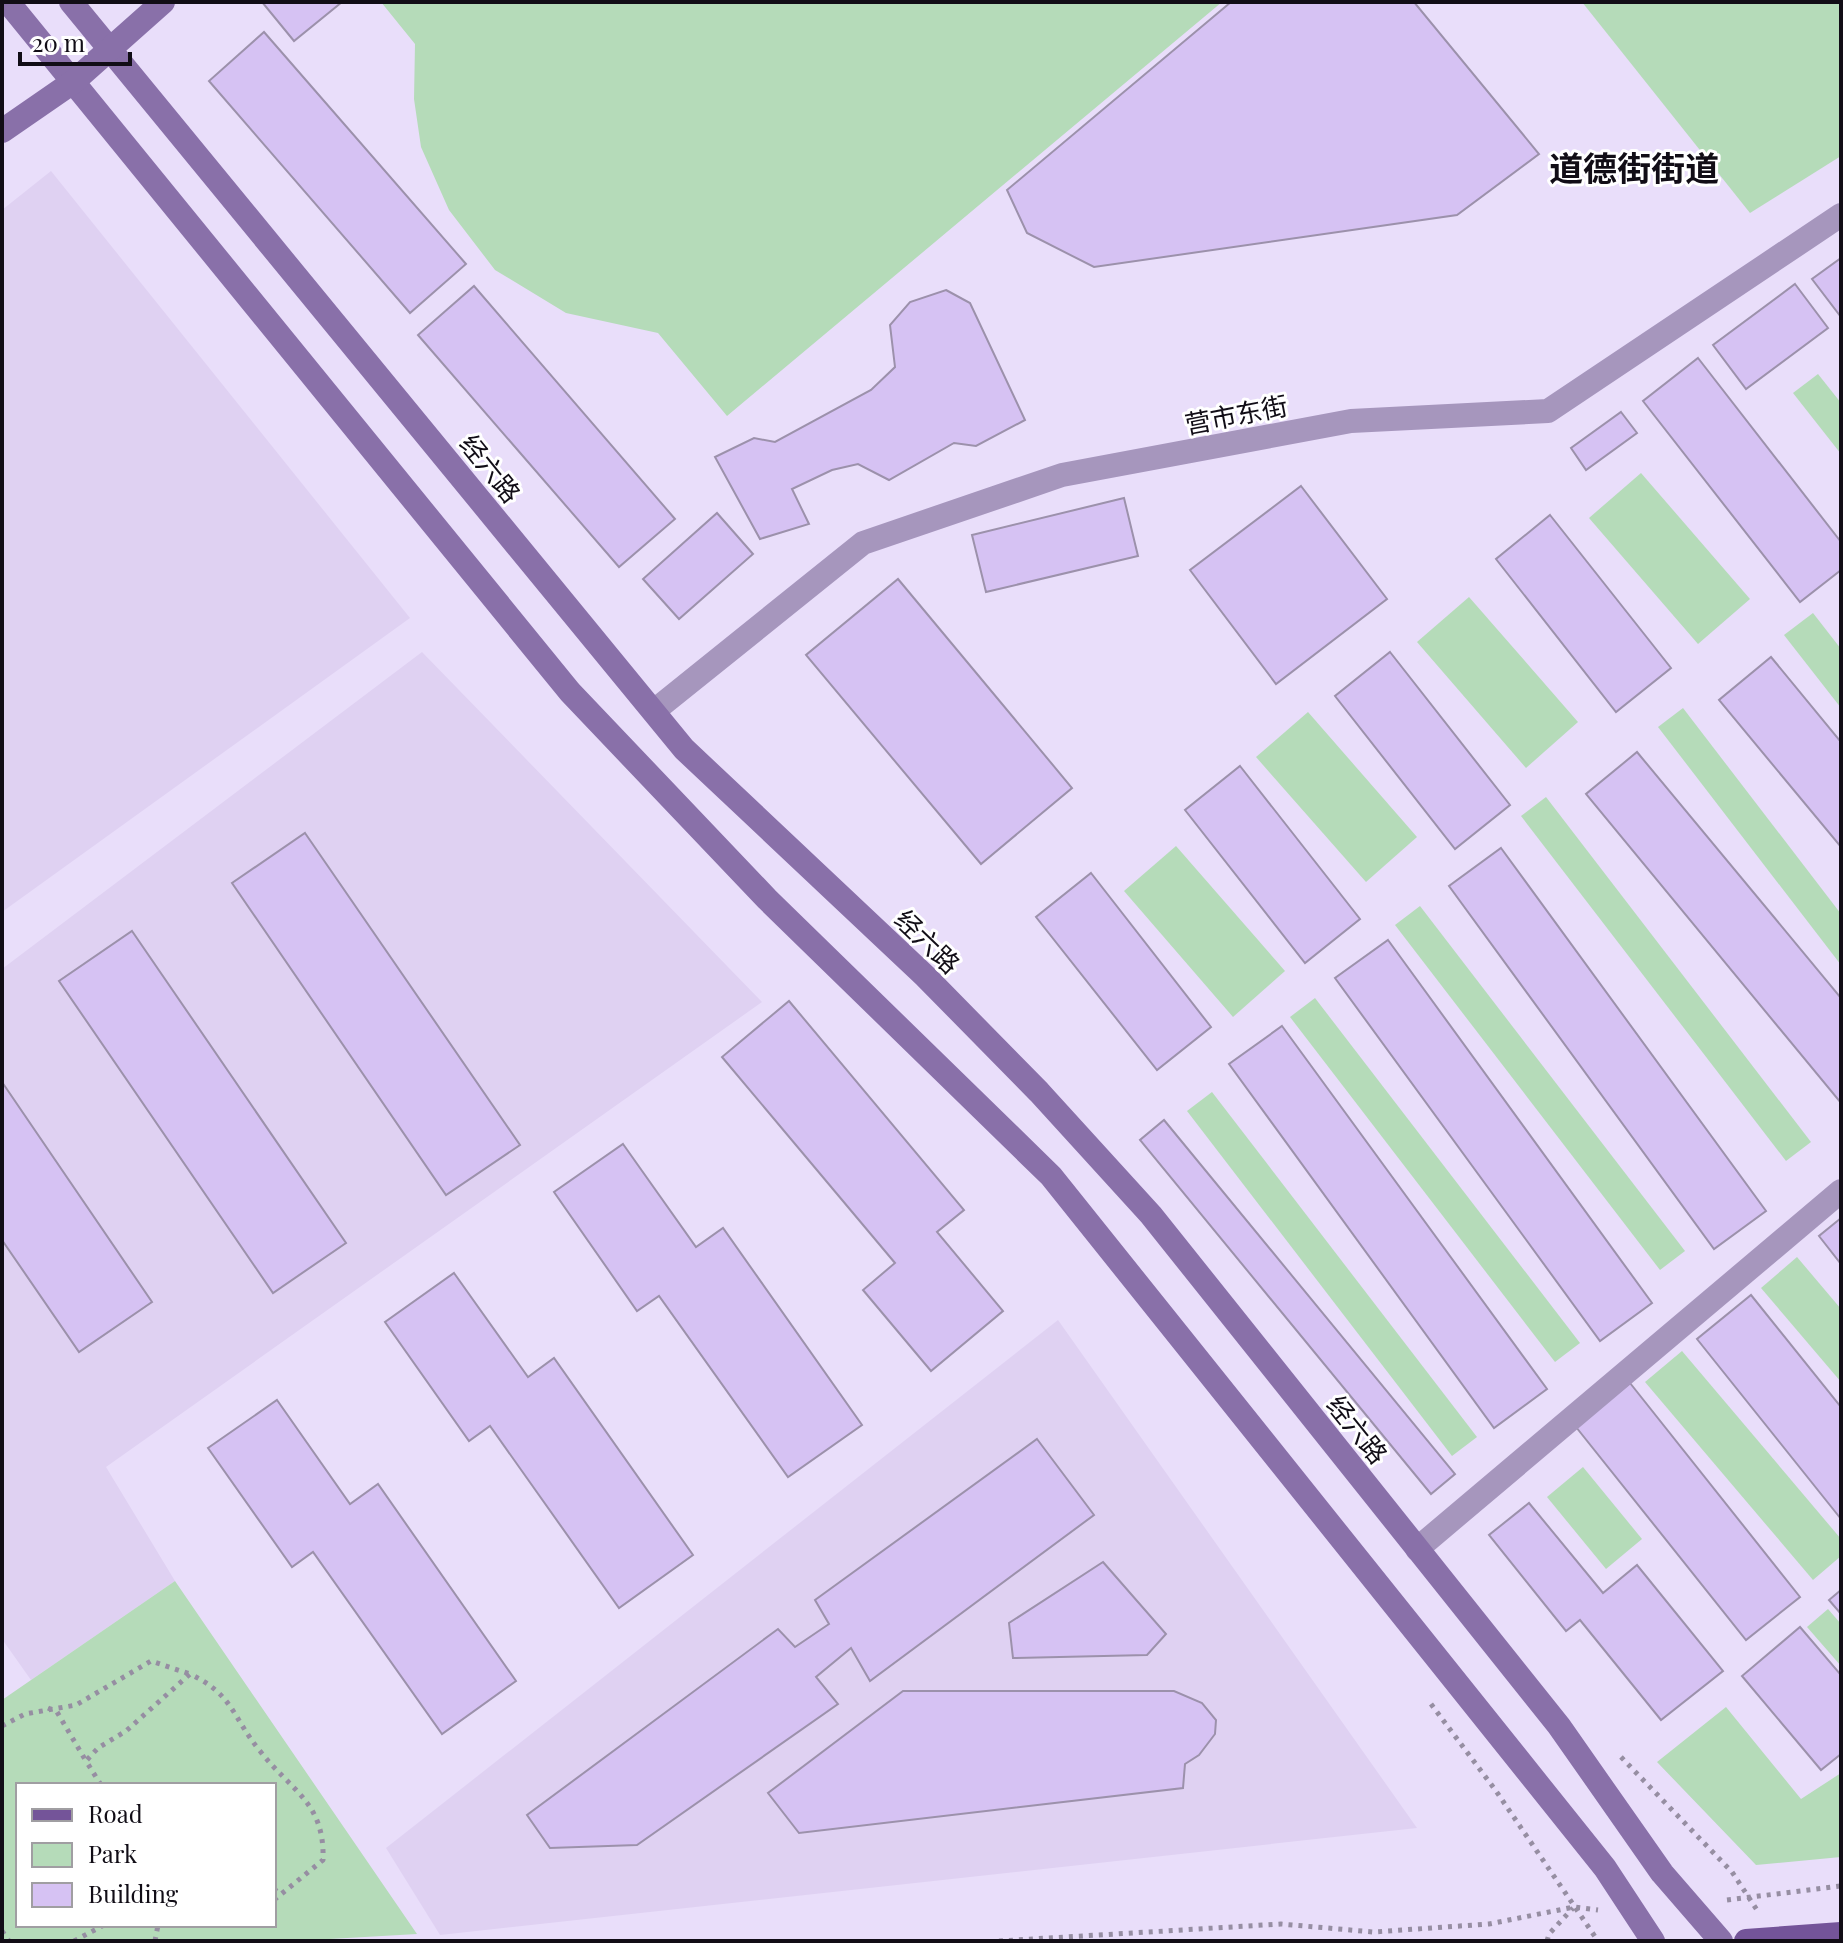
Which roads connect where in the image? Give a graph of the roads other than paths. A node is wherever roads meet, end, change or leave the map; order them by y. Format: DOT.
graph roads {
  1 [pos="8,2"];
  2 [pos="71,2"];
  3 [pos="163,2"];
  4 [pos="109,47"];
  5 [pos="73,82"];
  6 [pos="2,131"];
  7 [pos="1841,215"];
  8 [pos="654,711"];
  9 [pos="1841,1191"];
  10 [pos="1417,1549"];
  11 [pos="1841,1934"];
  12 [pos="1653,1941"];
  13 [pos="1721,1941"];
  14 [pos="1746,1941"];
  1 -- 5 [label="main road"];
  2 -- 4 [label="main road, 经六路"];
  3 -- 4 [label="main road"];
  4 -- 5 [label="main road"];
  4 -- 8 [label="main road, 经六路"];
  5 -- 6 [label="main road"];
  5 -- 12 [label="main road"];
  7 -- 8 [label="street, 营市东街"];
  8 -- 10 [label="main road, 经六路"];
  9 -- 10 [label="street"];
  10 -- 13 [label="main road, 经六路"];
  11 -- 14 [label="main road"];
}
